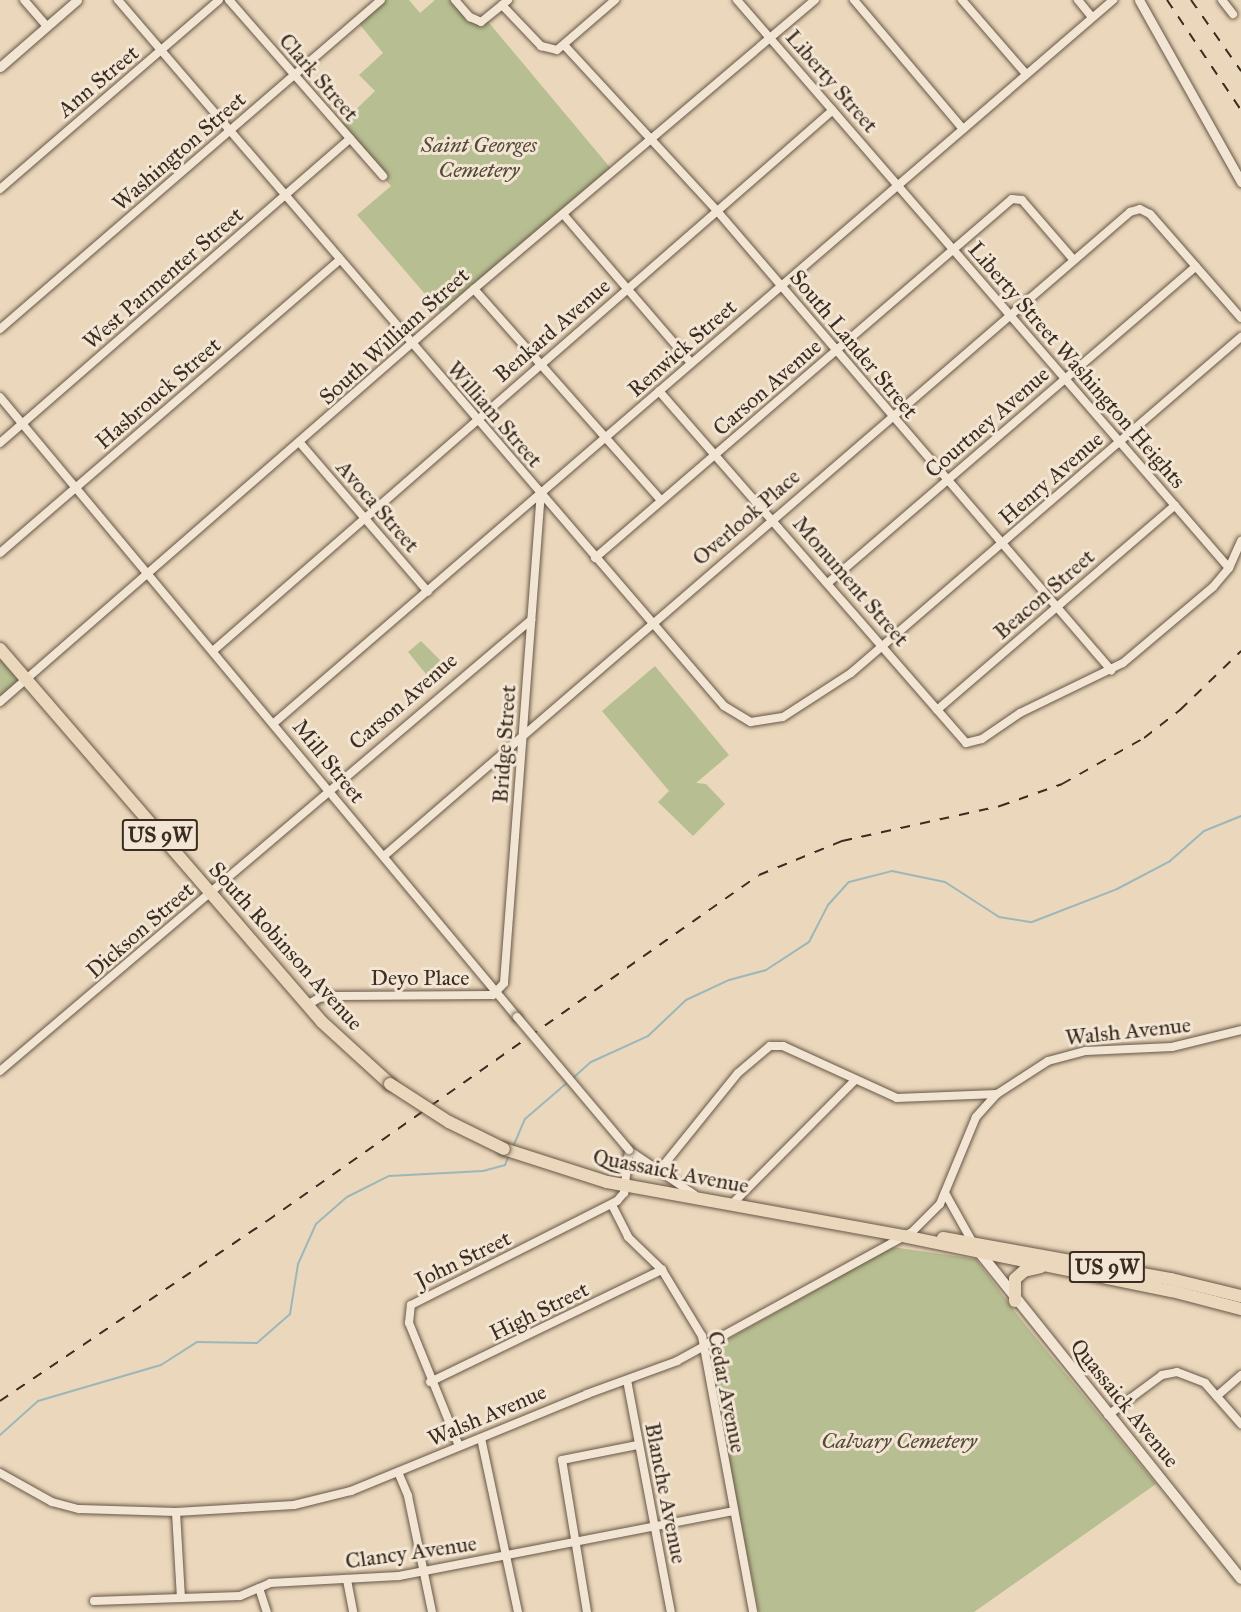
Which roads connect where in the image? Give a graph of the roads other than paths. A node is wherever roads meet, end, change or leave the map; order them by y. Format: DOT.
graph roads {
  1 [pos="24,0"];
  2 [pos="77,0"];
  3 [pos="118,0"];
  4 [pos="219,0"];
  5 [pos="230,0"];
  6 [pos="381,0"];
  7 [pos="455,0"];
  8 [pos="615,0"];
  9 [pos="737,0"];
  10 [pos="815,0"];
  11 [pos="854,0"];
  12 [pos="962,0"];
  13 [pos="1078,0"];
  14 [pos="1113,0"];
  15 [pos="1139,0"];
  16 [pos="1222,0"];
  17 [pos="505,2"];
  18 [pos="1233,14"];
  19 [pos="1092,16"];
  20 [pos="47,26"];
  21 [pos="770,37"];
  22 [pos="565,46"];
  23 [pos="162,51"];
  24 [pos="0,67"];
  25 [pos="1026,74"];
  26 [pos="294,76"];
  27 [pos="833,110"];
  28 [pos="963,129"];
  29 [pos="230,131"];
  30 [pos="651,138"];
  31 [pos="350,139"];
  32 [pos="383,176"];
  33 [pos="1241,182"];
  34 [pos="898,185"];
  35 [pos="0,189"];
  36 [pos="285,195"];
  37 [pos="718,212"];
  38 [pos="563,214"];
  39 [pos="954,249"];
  40 [pos="1073,259"];
  41 [pos="339,260"];
  42 [pos="1196,266"];
  43 [pos="781,286"];
  44 [pos="474,289"];
  45 [pos="627,290"];
  46 [pos="1010,314"];
  47 [pos="1241,318"];
  48 [pos="0,329"];
  49 [pos="1241,337"];
  50 [pos="412,345"];
  51 [pos="837,351"];
  52 [pos="691,363"];
  53 [pos="542,364"];
  54 [pos="1066,379"];
  55 [pos="659,391"];
  56 [pos="0,397"];
  57 [pos="893,416"];
  58 [pos="476,420"];
  59 [pos="22,423"];
  60 [pos="606,437"];
  61 [pos="1120,442"];
  62 [pos="0,443"];
  63 [pos="300,443"];
  64 [pos="717,454"];
  65 [pos="948,480"];
  66 [pos="77,486"];
  67 [pos="541,494"];
  68 [pos="661,500"];
  69 [pos="1175,506"];
  70 [pos="364,518"];
  71 [pos="773,518"];
  72 [pos="1241,541"];
  73 [pos="1003,544"];
  74 [pos="0,553"];
  75 [pos="595,558"];
  76 [pos="1229,568"];
  77 [pos="150,573"];
  78 [pos="828,582"];
  79 [pos="428,592"];
  80 [pos="1057,607"];
  81 [pos="531,620"];
  82 [pos="652,623"];
  83 [pos="884,645"];
  84 [pos="0,649"];
  85 [pos="214,650"];
  86 [pos="1111,670"];
  87 [pos="26,679"];
  88 [pos="0,702"];
  89 [pos="937,710"];
  90 [pos="274,723"];
  91 [pos="523,736"];
  92 [pos="328,789"];
  93 [pos="384,856"];
  94 [pos="210,894"];
  95 [pos="498,994"];
  96 [pos="307,1005"];
  97 [pos="1241,1030"];
  98 [pos="0,1071"];
  99 [pos="855,1080"];
  100 [pos="997,1094"];
  101 [pos="504,1149"];
  102 [pos="629,1150"];
  103 [pos="658,1172"];
  104 [pos="626,1185"];
  105 [pos="945,1193"];
  106 [pos="701,1199"];
  107 [pos="612,1204"];
  108 [pos="732,1204"];
  109 [pos="903,1236"];
  110 [pos="976,1248"];
  111 [pos="1047,1266"];
  112 [pos="662,1270"];
  113 [pos="1241,1296"];
  114 [pos="1015,1301"];
  115 [pos="1241,1309"];
  116 [pos="702,1349"];
  117 [pos="1241,1375"];
  118 [pos="627,1380"];
  119 [pos="430,1382"];
  120 [pos="1217,1396"];
  121 [pos="1108,1415"];
  122 [pos="1241,1424"];
  123 [pos="481,1438"];
  124 [pos="638,1445"];
  125 [pos="459,1446"];
  126 [pos="398,1472"];
  127 [pos="0,1473"];
  128 [pos="732,1510"];
  129 [pos="176,1512"];
  130 [pos="654,1525"];
  131 [pos="574,1541"];
  132 [pos="506,1555"];
  133 [pos="424,1571"];
  134 [pos="1241,1579"];
  135 [pos="347,1580"];
  136 [pos="259,1588"];
  137 [pos="181,1598"];
  138 [pos="94,1600"];
  139 [pos="267,1612"];
  140 [pos="353,1612"];
  141 [pos="432,1612"];
  142 [pos="518,1612"];
  143 [pos="587,1612"];
  144 [pos="671,1612"];
  145 [pos="753,1612"];
  1 -- 20 [label="street"];
  2 -- 20 [label="street"];
  3 -- 23 [label="street, William Street"];
  4 -- 23 [label="street, Ann Street"];
  5 -- 26 [label="street, Clark Street"];
  6 -- 26 [label="street, Washington Street"];
  7 -- 17 [label="street"];
  8 -- 22 [label="street"];
  9 -- 21 [label="street, Liberty Street"];
  10 -- 21 [label="street, South William Street"];
  11 -- 28 [label="street"];
  12 -- 25 [label="street"];
  13 -- 19 [label="street"];
  14 -- 19 [label="street, Renwick Street"];
  15 -- 33 [label="street"];
  16 -- 18 [label="street"];
  17 -- 22 [label="street"];
  19 -- 25 [label="street, Renwick Street"];
  20 -- 24 [label="street"];
  21 -- 27 [label="street, Liberty Street"];
  21 -- 30 [label="street, South William Street"];
  22 -- 30 [label="street, South Lander Street"];
  23 -- 29 [label="street, William Street"];
  23 -- 35 [label="street, Ann Street"];
  25 -- 28 [label="street, Renwick Street"];
  26 -- 29 [label="street, Washington Street"];
  26 -- 31 [label="street, Clark Street"];
  27 -- 34 [label="street, Liberty Street"];
  27 -- 37 [label="street, Benkard Avenue"];
  28 -- 34 [label="street, Renwick Street"];
  29 -- 36 [label="street, William Street"];
  29 -- 48 [label="street, Washington Street"];
  30 -- 37 [label="street, South Lander Street"];
  30 -- 38 [label="street, South William Street"];
  31 -- 32 [label="street, Clark Street"];
  31 -- 36 [label="street, West Parmenter Street"];
  34 -- 39 [label="street, Liberty Street Washington Heights"];
  34 -- 43 [label="street, Renwick Street"];
  36 -- 41 [label="street, William Street"];
  36 -- 59 [label="street, West Parmenter Street"];
  37 -- 43 [label="street, South Lander Street"];
  37 -- 45 [label="street, Benkard Avenue"];
  38 -- 44 [label="street, South William Street"];
  38 -- 45 [label="street"];
  39 -- 40 [label="street, Carson Avenue"];
  39 -- 46 [label="street, Liberty Street Washington Heights"];
  39 -- 51 [label="street, Carson Avenue"];
  40 -- 42 [label="street, Overlook Place"];
  40 -- 46 [label="street, Overlook Place"];
  41 -- 50 [label="street, William Street"];
  41 -- 66 [label="street, Hasbrouck Street"];
  42 -- 47 [label="street"];
  42 -- 54 [label="street, Courtney Avenue"];
  43 -- 51 [label="street, South Lander Street"];
  43 -- 52 [label="street, Renwick Street"];
  44 -- 50 [label="street, South William Street"];
  44 -- 53 [label="street"];
  45 -- 52 [label="street"];
  45 -- 53 [label="street, Benkard Avenue"];
  46 -- 54 [label="street, Liberty Street Washington Heights"];
  46 -- 57 [label="street, Overlook Place"];
  49 -- 61 [label="street, Henry Avenue"];
  50 -- 58 [label="street, William Street"];
  50 -- 63 [label="street, South William Street"];
  51 -- 57 [label="street, South Lander Street"];
  51 -- 64 [label="street, Carson Avenue"];
  52 -- 55 [label="street, Renwick Street"];
  53 -- 58 [label="street, Benkard Avenue"];
  53 -- 60 [label="street"];
  54 -- 61 [label="street, Liberty Street Washington Heights"];
  54 -- 65 [label="street, Courtney Avenue"];
  55 -- 60 [label="street, Renwick Street"];
  55 -- 64 [label="street, Monument Street"];
  56 -- 59 [label="street, Mill Street"];
  57 -- 65 [label="street, South Lander Street"];
  57 -- 71 [label="street, Overlook Place"];
  58 -- 67 [label="street, William Street"];
  58 -- 70 [label="street, Benkard Avenue"];
  59 -- 62 [label="street, West Parmenter Street"];
  59 -- 66 [label="street, Mill Street"];
  60 -- 67 [label="street, Renwick Street"];
  60 -- 68 [label="street"];
  61 -- 69 [label="street, Liberty Street Washington Heights"];
  61 -- 73 [label="street, Henry Avenue"];
  63 -- 70 [label="street, Avoca Street"];
  63 -- 77 [label="street, South William Street"];
  64 -- 68 [label="street, Carson Avenue"];
  64 -- 71 [label="street, Monument Street"];
  65 -- 73 [label="street, South Lander Street"];
  65 -- 78 [label="street, Courtney Avenue"];
  66 -- 74 [label="street, Hasbrouck Street"];
  66 -- 77 [label="street, Mill Street"];
  67 -- 75 [label="street, William Street"];
  67 -- 79 [label="street, Renwick Street"];
  67 -- 81 [label="street, Bridge Street"];
  68 -- 75 [label="street, Carson Avenue"];
  69 -- 76 [label="street, Liberty Street Washington Heights"];
  69 -- 80 [label="street, Beacon Street"];
  70 -- 79 [label="street, Avoca Street"];
  70 -- 85 [label="street, Benkard Avenue"];
  71 -- 78 [label="street, Monument Street"];
  71 -- 82 [label="street, Overlook Place"];
  72 -- 76 [label="street"];
  73 -- 80 [label="street, South Lander Street"];
  73 -- 83 [label="street, Henry Avenue"];
  75 -- 82 [label="street, William Street"];
  76 -- 86 [label="street"];
  77 -- 85 [label="street, Mill Street"];
  77 -- 87 [label="street, South William Street"];
  78 -- 83 [label="street, Monument Street"];
  79 -- 90 [label="street, Renwick Street"];
  80 -- 86 [label="street, South Lander Street"];
  80 -- 89 [label="street, Beacon Street"];
  81 -- 91 [label="street, Bridge Street"];
  81 -- 92 [label="street, Carson Avenue"];
  82 -- 83 [label="street, William Street"];
  82 -- 91 [label="street, Overlook Place"];
  83 -- 89 [label="street, Monument Street"];
  84 -- 87 [label="highway, South Robinson Avenue / US 9W"];
  85 -- 90 [label="street, Mill Street"];
  86 -- 89 [label="street, Monument Street"];
  87 -- 88 [label="street, South William Street"];
  87 -- 94 [label="highway, South Robinson Avenue / US 9W"];
  90 -- 92 [label="street, Mill Street"];
  91 -- 93 [label="street, Overlook Place"];
  91 -- 95 [label="street, Bridge Street"];
  92 -- 93 [label="street, Mill Street"];
  92 -- 94 [label="street, Dickson Street"];
  93 -- 95 [label="street, Mill Street"];
  94 -- 96 [label="highway, South Robinson Avenue / US 9W"];
  94 -- 98 [label="street, Dickson Street"];
  95 -- 96 [label="street, Deyo Place"];
  95 -- 102 [label="street, Mill Street, bridge"];
  96 -- 101 [label="highway, South Robinson Avenue / US 9W, bridge"];
  97 -- 100 [label="street, Walsh Avenue"];
  99 -- 100 [label="street"];
  99 -- 103 [label="street"];
  99 -- 108 [label="street"];
  100 -- 105 [label="street, Walsh Avenue"];
  101 -- 104 [label="highway, Quassaick Avenue / US 9W"];
  102 -- 103 [label="street, Mill Street"];
  102 -- 104 [label="street"];
  103 -- 106 [label="street, Mill Street"];
  104 -- 106 [label="highway, Quassaick Avenue / US 9W"];
  104 -- 107 [label="street, John Street"];
  105 -- 109 [label="street, Walsh Avenue"];
  105 -- 110 [label="street"];
  106 -- 108 [label="highway, Quassaick Avenue / US 9W"];
  107 -- 112 [label="street, Cedar Avenue"];
  107 -- 119 [label="street, John Street"];
  108 -- 109 [label="highway, Quassaick Avenue / US 9W"];
  109 -- 110 [label="highway, Quassaick Avenue / US 9W"];
  109 -- 116 [label="street, Walsh Avenue"];
  110 -- 111 [label="highway, US 9W"];
  110 -- 113 [label="highway, US 9W"];
  110 -- 114 [label="main road, Quassaick Avenue"];
  111 -- 114 [label="highway"];
  111 -- 115 [label="highway, US 9W"];
  112 -- 116 [label="street, Cedar Avenue"];
  112 -- 119 [label="street, High Street"];
  114 -- 121 [label="main road, Quassaick Avenue"];
  116 -- 118 [label="street, Walsh Avenue"];
  116 -- 128 [label="street, Cedar Avenue"];
  117 -- 120 [label="street"];
  118 -- 123 [label="street, Walsh Avenue"];
  118 -- 124 [label="street, Blanche Avenue"];
  119 -- 125 [label="street, John Street"];
  120 -- 121 [label="street"];
  120 -- 122 [label="street"];
  121 -- 134 [label="main road, Quassaick Avenue"];
  123 -- 125 [label="street, Walsh Avenue"];
  123 -- 132 [label="street"];
  124 -- 130 [label="street, Blanche Avenue"];
  124 -- 131 [label="street"];
  125 -- 126 [label="street, Walsh Avenue"];
  126 -- 129 [label="street, Walsh Avenue"];
  126 -- 133 [label="street"];
  127 -- 129 [label="street, Walsh Avenue"];
  128 -- 130 [label="street, Clancy Avenue"];
  128 -- 145 [label="street, Cedar Avenue"];
  129 -- 137 [label="street"];
  130 -- 131 [label="street, Clancy Avenue"];
  130 -- 144 [label="street, Blanche Avenue"];
  131 -- 132 [label="street, Clancy Avenue"];
  131 -- 143 [label="street"];
  132 -- 133 [label="street, Clancy Avenue"];
  132 -- 142 [label="street"];
  133 -- 135 [label="street, Clancy Avenue"];
  133 -- 141 [label="street"];
  135 -- 136 [label="street, Clancy Avenue"];
  135 -- 140 [label="street"];
  136 -- 137 [label="street, Clancy Avenue"];
  136 -- 139 [label="street"];
  137 -- 138 [label="street, Clancy Avenue"];
}
